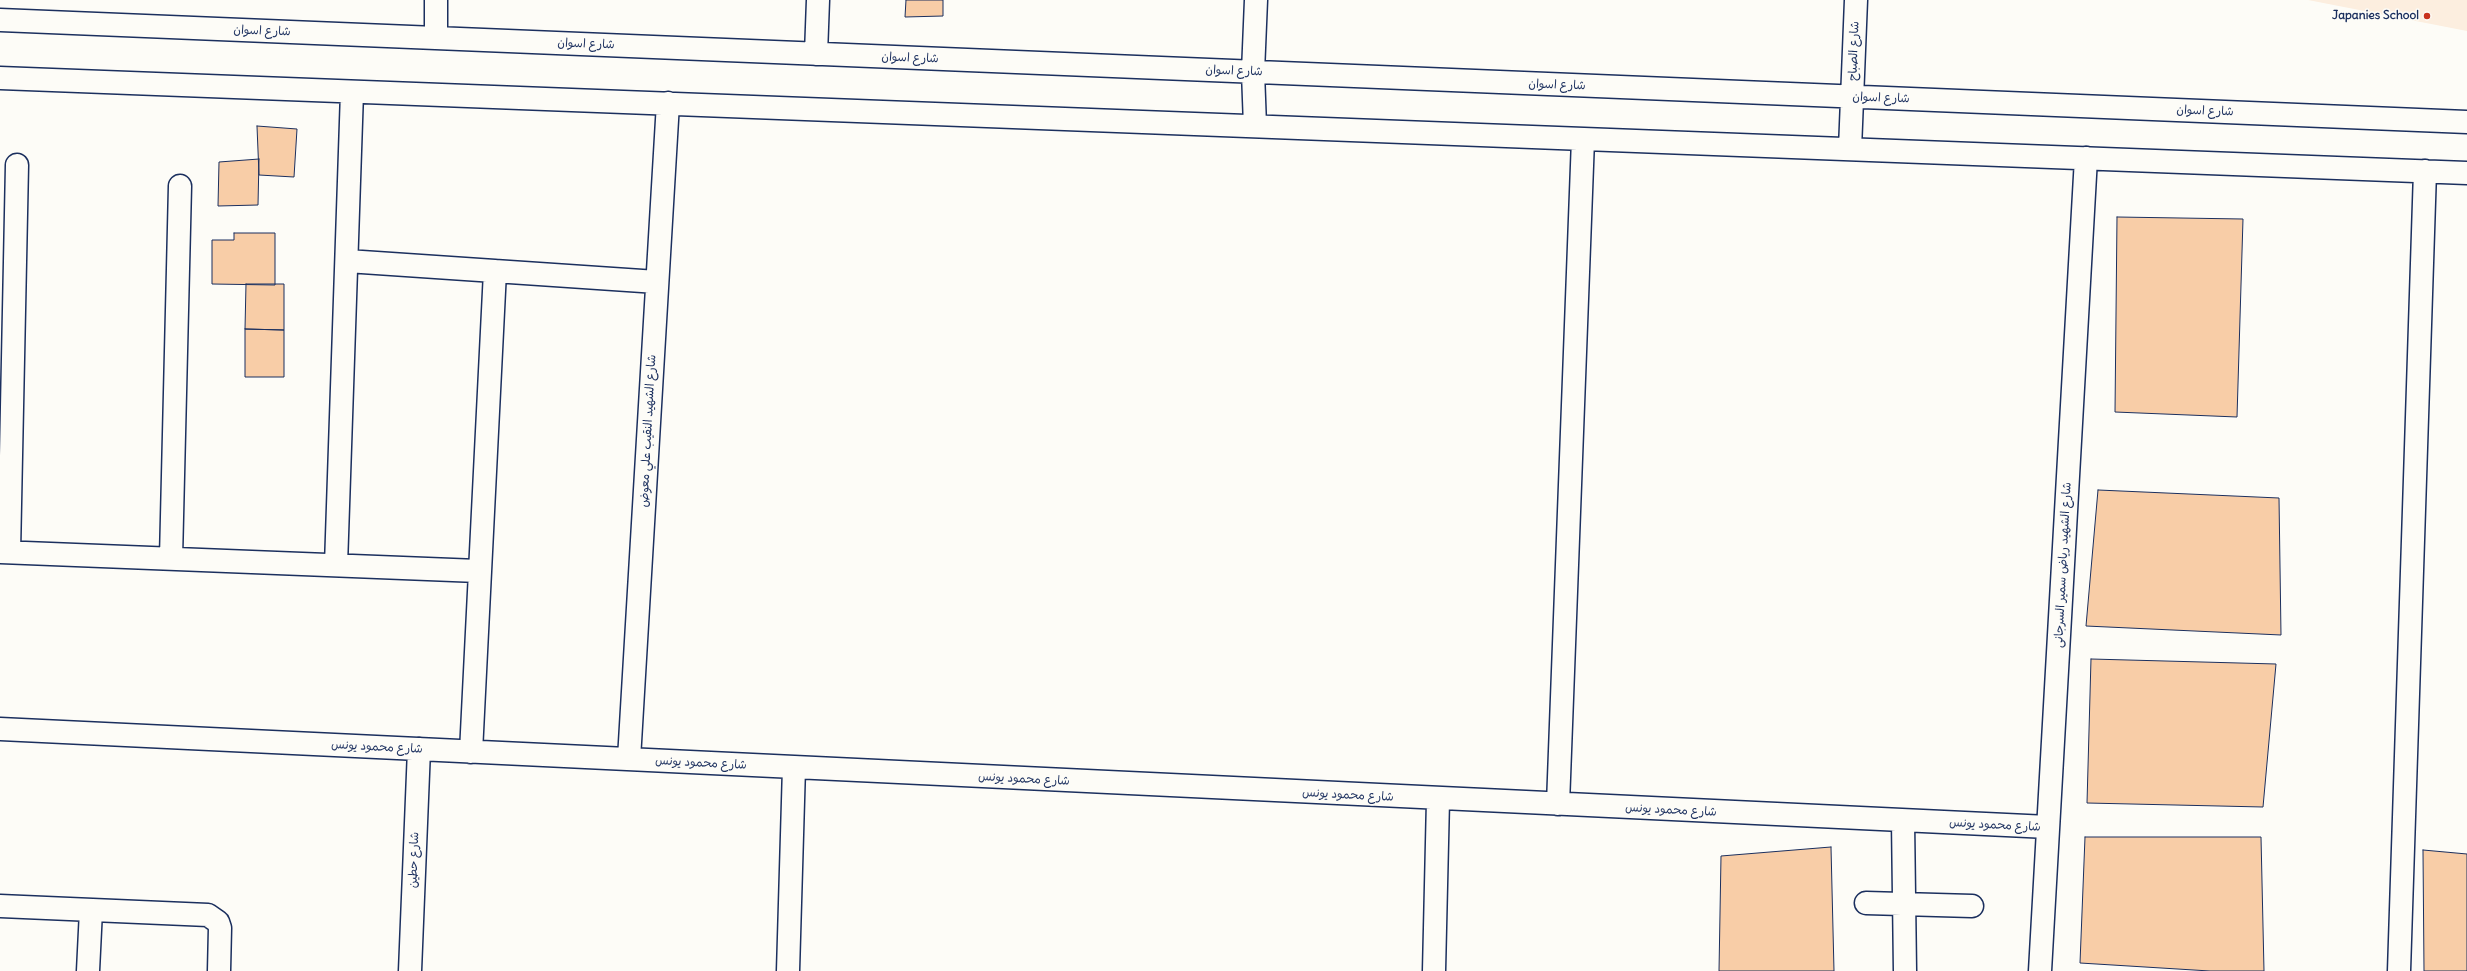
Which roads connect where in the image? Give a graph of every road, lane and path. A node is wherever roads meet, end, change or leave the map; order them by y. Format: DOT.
graph roads {
  1 [pos="436,0"];
  2 [pos="818,0"];
  3 [pos="1256,0"];
  4 [pos="1856,0"];
  5 [pos="0,20"];
  6 [pos="436,38"];
  7 [pos="816,54"];
  8 [pos="1253,72"];
  9 [pos="0,78"];
  10 [pos="352,92"];
  11 [pos="1852,97"];
  12 [pos="668,103"];
  13 [pos="2467,122"];
  14 [pos="1255,126"];
  15 [pos="1583,139"];
  16 [pos="1850,149"];
  17 [pos="2086,158"];
  18 [pos="17,165"];
  19 [pos="2425,172"];
  20 [pos="2467,173"];
  21 [pos="180,186"];
  22 [pos="8,231"];
  23 [pos="347,261"];
  24 [pos="495,271"];
  25 [pos="657,282"];
  26 [pos="5,552"];
  27 [pos="171,558"];
  28 [pos="336,565"];
  29 [pos="478,571"];
  30 [pos="0,729"];
  31 [pos="419,749"];
  32 [pos="471,752"];
  33 [pos="629,759"];
  34 [pos="794,767"];
  35 [pos="1438,800"];
  36 [pos="1558,804"];
  37 [pos="1903,821"];
  38 [pos="2048,828"];
  39 [pos="1866,903"];
  40 [pos="1904,904"];
  41 [pos="0,906"];
  42 [pos="1972,906"];
  43 [pos="91,910"];
  44 [pos="88,971"];
  45 [pos="219,971"];
  46 [pos="410,971"];
  47 [pos="788,971"];
  48 [pos="1434,971"];
  49 [pos="1905,971"];
  50 [pos="2040,971"];
  51 [pos="2399,971"];
  1 -- 6 [label="street"];
  2 -- 7 [label="street"];
  3 -- 8 [label="street"];
  4 -- 11 [label="street, شارع الصباح"];
  5 -- 6 [label="street, شارع اسوان"];
  6 -- 7 [label="street, شارع اسوان"];
  7 -- 8 [label="street, شارع اسوان"];
  8 -- 11 [label="street, شارع اسوان"];
  8 -- 14 [label="street"];
  9 -- 10 [label="street"];
  10 -- 12 [label="street"];
  10 -- 23 [label="street"];
  11 -- 13 [label="street, شارع اسوان"];
  11 -- 16 [label="street, شارع الصباح"];
  12 -- 14 [label="street"];
  12 -- 25 [label="street, شارع الشهيد النقيب علي معوض"];
  14 -- 15 [label="street"];
  15 -- 16 [label="street"];
  15 -- 36 [label="street"];
  16 -- 17 [label="street"];
  17 -- 19 [label="street"];
  17 -- 38 [label="street, شارع الشهيد رياض سمير السرجانى"];
  18 -- 22 [label="street"];
  19 -- 20 [label="street"];
  19 -- 51 [label="street"];
  21 -- 27 [label="street"];
  22 -- 26 [label="street"];
  23 -- 24 [label="street"];
  23 -- 28 [label="street"];
  24 -- 25 [label="street"];
  24 -- 29 [label="street"];
  25 -- 33 [label="street, شارع الشهيد النقيب علي معوض"];
  26 -- 27 [label="street"];
  27 -- 28 [label="street"];
  28 -- 29 [label="street"];
  29 -- 32 [label="street"];
  30 -- 31 [label="street, شارع محمود يونس"];
  31 -- 32 [label="street, شارع محمود يونس"];
  31 -- 46 [label="street, شارع حطين"];
  32 -- 33 [label="street, شارع محمود يونس"];
  33 -- 34 [label="street, شارع محمود يونس"];
  34 -- 35 [label="street, شارع محمود يونس"];
  34 -- 47 [label="street"];
  35 -- 36 [label="street, شارع محمود يونس"];
  35 -- 48 [label="street"];
  36 -- 37 [label="street, شارع محمود يونس"];
  37 -- 38 [label="street, شارع محمود يونس"];
  37 -- 40 [label="street"];
  38 -- 50 [label="street, شارع الشهيد رياض سمير السرجانى"];
  39 -- 40 [label="street"];
  40 -- 42 [label="street"];
  40 -- 49 [label="street"];
  41 -- 43 [label="street"];
  43 -- 44 [label="street"];
  43 -- 45 [label="street"];
}
